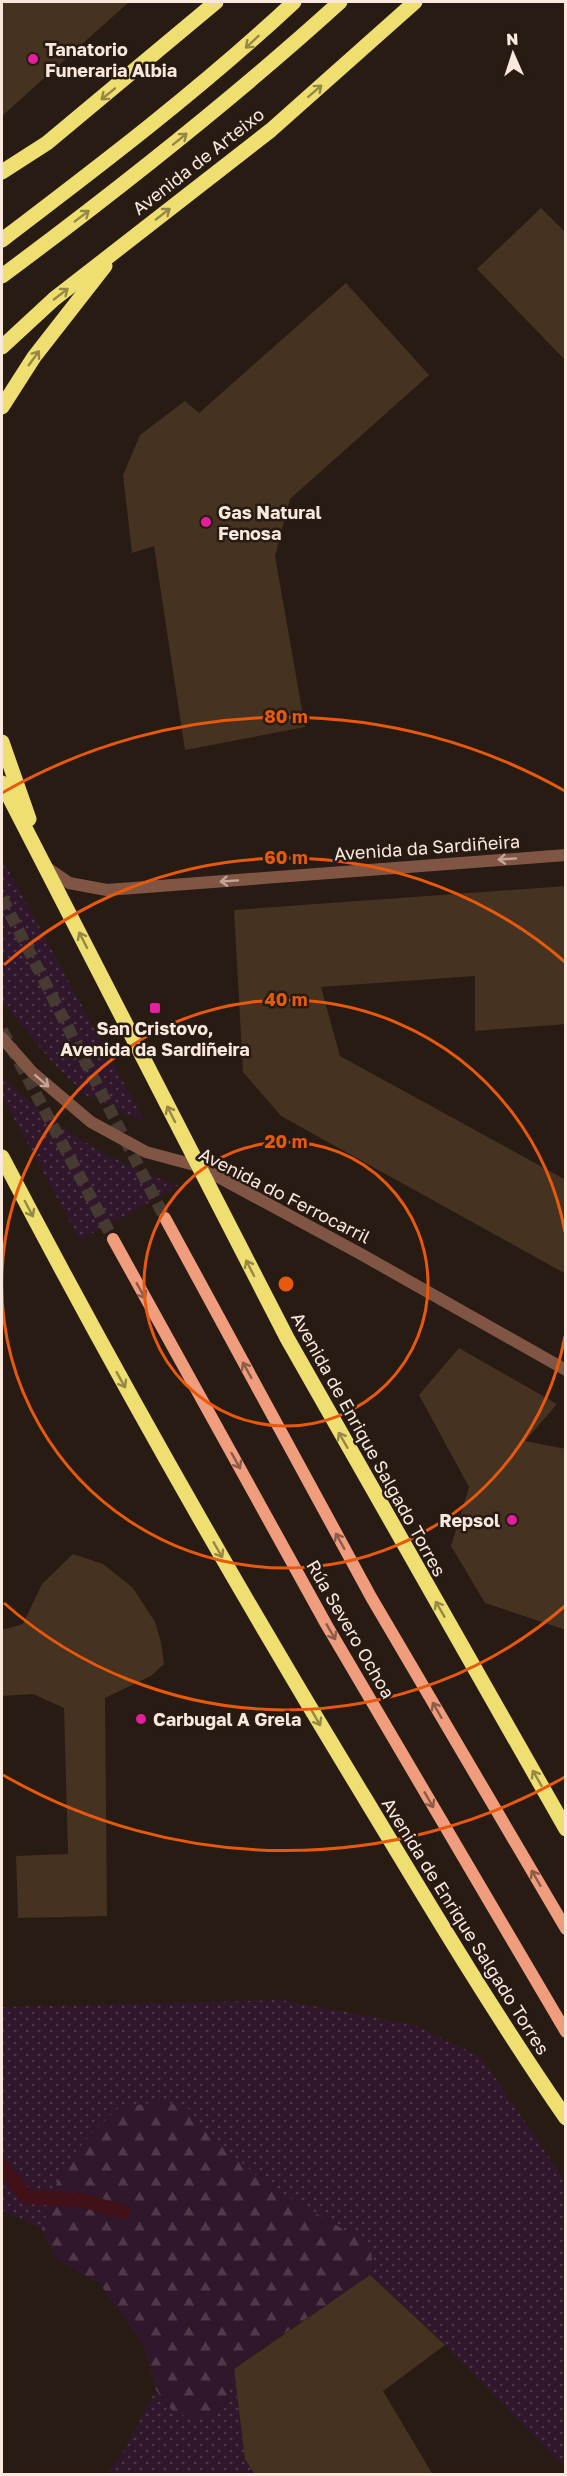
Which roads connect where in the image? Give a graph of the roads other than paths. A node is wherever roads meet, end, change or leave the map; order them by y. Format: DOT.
graph roads {
  1 [pos="216,2"];
  2 [pos="294,2"];
  3 [pos="340,2"];
  4 [pos="415,2"];
  5 [pos="2,172"];
  6 [pos="2,240"];
  7 [pos="117,250"];
  8 [pos="2,276"];
  9 [pos="2,347"];
  10 [pos="2,407"];
  11 [pos="2,742"];
  12 [pos="2,783"];
  13 [pos="566,855"];
  14 [pos="46,867"];
  15 [pos="2,1038"];
  16 [pos="2,1157"];
  17 [pos="198,1166"];
  18 [pos="165,1218"];
  19 [pos="113,1239"];
  20 [pos="566,1370"];
  21 [pos="566,1829"];
  22 [pos="566,1929"];
  23 [pos="566,2032"];
  24 [pos="566,2118"];
  1 -- 5 [label="main road, one-way"];
  2 -- 6 [label="main road, one-way"];
  8 -- 3 [label="main road, Avenida de Arteixo, one-way"];
  7 -- 4 [label="main road, Avenida de Arteixo, one-way"];
  9 -- 7 [label="main road, Avenida de Arteixo, one-way"];
  10 -- 7 [label="main road, one-way"];
  11 -- 14 [label="main road"];
  12 -- 14 [label="main road, Avenida de Enrique Salgado Torres"];
  13 -- 14 [label="street, Avenida da Sardiñeira, one-way"];
  17 -- 14 [label="main road, Avenida de Enrique Salgado Torres, one-way"];
  15 -- 17 [label="street, Avenida do Ferrocarril, one-way"];
  16 -- 24 [label="main road, Avenida de Enrique Salgado Torres, one-way"];
  17 -- 20 [label="street, Avenida do Ferrocarril"];
  21 -- 17 [label="main road, Avenida de Enrique Salgado Torres, one-way"];
  22 -- 18 [label="main road, Rúa Severo Ochoa, one-way"];
  19 -- 23 [label="main road, Rúa Severo Ochoa, one-way"];
}
